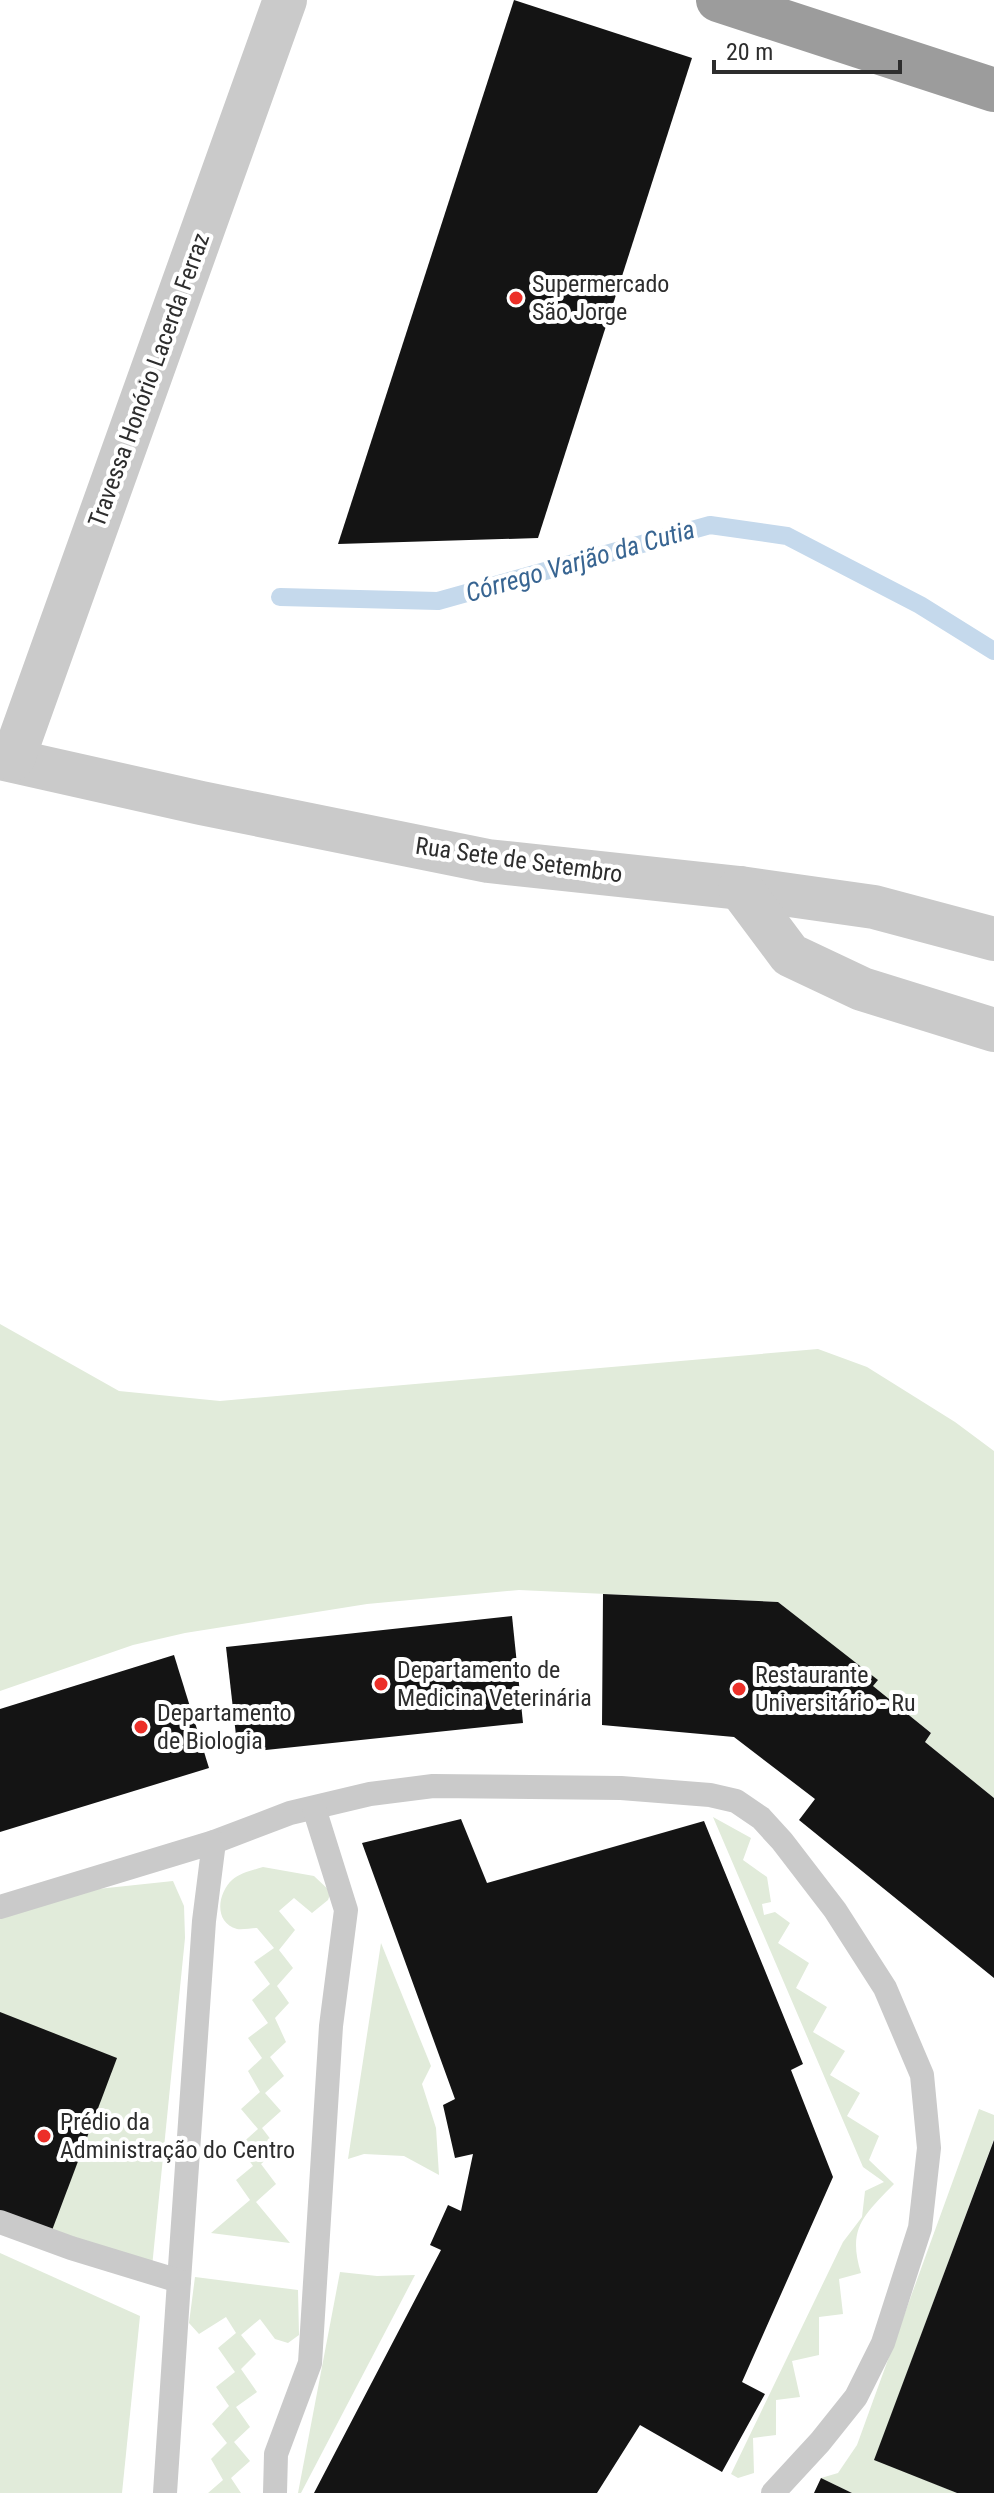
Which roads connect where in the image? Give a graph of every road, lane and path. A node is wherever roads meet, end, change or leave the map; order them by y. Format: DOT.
graph roads {
  1 [pos="285,0"];
  2 [pos="718,0"];
  3 [pos="994,90"];
  4 [pos="7,759"];
  5 [pos="740,888"];
  6 [pos="994,939"];
  7 [pos="994,1030"];
  8 [pos="314,1808"];
  9 [pos="214,1842"];
  10 [pos="0,1907"];
  11 [pos="0,2222"];
  12 [pos="179,2281"];
  13 [pos="165,2493"];
  14 [pos="275,2493"];
  15 [pos="773,2493"];
  1 -- 4 [label="street, Travessa Honório Lacerda Ferraz"];
  2 -- 3 [label="highway"];
  4 -- 5 [label="street, Rua Sete de Setembro"];
  5 -- 6 [label="street, Rua Sete de Setembro"];
  5 -- 7 [label="street"];
  8 -- 9 [label="lane"];
  8 -- 14 [label="lane"];
  8 -- 15 [label="lane"];
  9 -- 10 [label="lane"];
  9 -- 12 [label="lane"];
  11 -- 12 [label="lane"];
  12 -- 13 [label="lane"];
}
